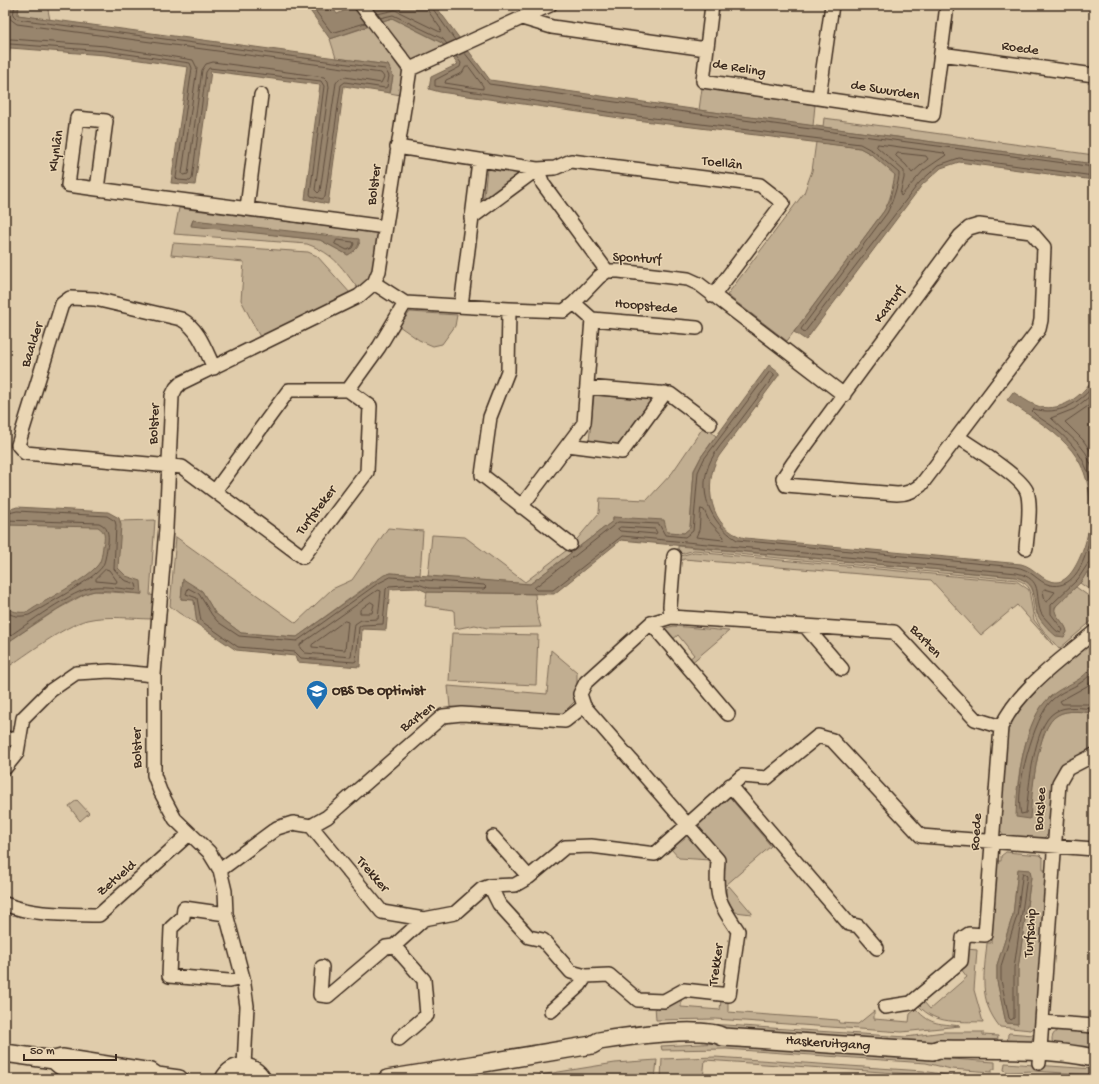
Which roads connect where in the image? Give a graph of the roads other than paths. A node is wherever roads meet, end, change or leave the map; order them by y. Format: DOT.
graph roads {
  1 [pos="361,5"];
  2 [pos="550,5"];
  3 [pos="712,5"];
  4 [pos="832,5"];
  5 [pos="947,5"];
  6 [pos="522,18"];
  7 [pos="706,49"];
  8 [pos="941,54"];
  9 [pos="410,69"];
  10 [pos="1094,75"];
  11 [pos="261,95"];
  12 [pos="819,97"];
  13 [pos="397,148"];
  14 [pos="479,161"];
  15 [pos="537,169"];
  16 [pos="97,189"];
  17 [pos="247,208"];
  18 [pos="471,218"];
  19 [pos="385,227"];
  20 [pos="607,271"];
  21 [pos="374,283"];
  22 [pos="713,296"];
  23 [pos="405,303"];
  24 [pos="574,303"];
  25 [pos="461,306"];
  26 [pos="509,309"];
  27 [pos="592,319"];
  28 [pos="697,328"];
  29 [pos="214,368"];
  30 [pos="587,388"];
  31 [pos="348,390"];
  32 [pos="665,393"];
  33 [pos="844,395"];
  34 [pos="710,424"];
  35 [pos="958,437"];
  36 [pos="568,446"];
  37 [pos="169,465"];
  38 [pos="214,491"];
  39 [pos="521,507"];
  40 [pos="570,544"];
  41 [pos="1026,548"];
  42 [pos="674,556"];
  43 [pos="671,617"];
  44 [pos="652,624"];
  45 [pos="805,626"];
  46 [pos="1094,632"];
  47 [pos="842,669"];
  48 [pos="154,675"];
  49 [pos="584,706"];
  50 [pos="728,714"];
  51 [pos="1000,728"];
  52 [pos="5,737"];
  53 [pos="19,739"];
  54 [pos="1094,755"];
  55 [pos="5,768"];
  56 [pos="730,785"];
  57 [pos="687,824"];
  58 [pos="311,826"];
  59 [pos="189,834"];
  60 [pos="493,837"];
  61 [pos="992,842"];
  62 [pos="1055,846"];
  63 [pos="1094,849"];
  64 [pos="220,870"];
  65 [pos="530,877"];
  66 [pos="490,886"];
  67 [pos="5,904"];
  68 [pos="226,914"];
  69 [pos="424,919"];
  70 [pos="394,946"];
  71 [pos="877,948"];
  72 [pos="322,967"];
  73 [pos="586,976"];
  74 [pos="243,978"];
  75 [pos="885,1007"];
  76 [pos="552,1011"];
  77 [pos="1042,1022"];
  78 [pos="1094,1026"];
  79 [pos="399,1039"];
  80 [pos="5,1053"];
  81 [pos="1040,1057"];
  82 [pos="1094,1058"];
  83 [pos="54,1060"];
  84 [pos="244,1066"];
  85 [pos="1094,1066"];
  86 [pos="154,1077"];
  87 [pos="106,1079"];
  88 [pos="179,1079"];
  89 [pos="224,1079"];
  90 [pos="262,1079"];
  91 [pos="387,1079"];
  1 -- 9 [label="street"];
  2 -- 6 [label="street"];
  3 -- 7 [label="street, de Reling"];
  4 -- 12 [label="street"];
  5 -- 8 [label="street, de Swurden"];
  6 -- 7 [label="street"];
  6 -- 9 [label="street"];
  7 -- 12 [label="street, de Reling"];
  8 -- 10 [label="street, Roede"];
  8 -- 12 [label="street, de Swurden"];
  9 -- 13 [label="street, Bolster"];
  11 -- 17 [label="street"];
  13 -- 14 [label="street, Toellân"];
  13 -- 19 [label="street, Bolster"];
  14 -- 15 [label="street, Toellân"];
  14 -- 18 [label="street"];
  15 -- 18 [label="street"];
  15 -- 20 [label="street"];
  15 -- 22 [label="street, Toellân"];
  16 -- 16 [label="street, Klynlân"];
  16 -- 17 [label="street, Klynlân"];
  17 -- 19 [label="street, Klynlân"];
  18 -- 25 [label="street"];
  19 -- 21 [label="street, Bolster"];
  20 -- 22 [label="street, Sponturf"];
  20 -- 24 [label="street, Sponturf"];
  21 -- 23 [label="street"];
  21 -- 29 [label="street, Bolster"];
  22 -- 33 [label="street, Sponturf"];
  23 -- 25 [label="street, Sponturf"];
  23 -- 31 [label="street"];
  24 -- 26 [label="street, Sponturf"];
  24 -- 27 [label="street"];
  25 -- 26 [label="street, Sponturf"];
  26 -- 39 [label="street"];
  27 -- 28 [label="street, Hoopstede"];
  27 -- 30 [label="street"];
  29 -- 37 [label="street, Bolster"];
  29 -- 37 [label="street, Baalder"];
  30 -- 32 [label="street"];
  30 -- 36 [label="street"];
  31 -- 38 [label="street"];
  31 -- 38 [label="street, Turfsteker"];
  32 -- 34 [label="street"];
  32 -- 36 [label="street"];
  33 -- 35 [label="street, Karturf"];
  33 -- 35 [label="street, Karturf"];
  35 -- 41 [label="street"];
  36 -- 39 [label="street"];
  37 -- 38 [label="street, Turfsteker"];
  37 -- 48 [label="street, Bolster"];
  39 -- 40 [label="street"];
  42 -- 43 [label="street"];
  43 -- 44 [label="street, Barten"];
  43 -- 45 [label="street, Barten"];
  44 -- 49 [label="street, Barten"];
  44 -- 50 [label="street"];
  45 -- 47 [label="street"];
  45 -- 51 [label="street, Barten"];
  46 -- 51 [label="street, Roede"];
  48 -- 53 [label="street"];
  48 -- 59 [label="street, Bolster"];
  49 -- 57 [label="street, Trekker"];
  49 -- 58 [label="street, Barten"];
  51 -- 61 [label="street, Roede"];
  52 -- 53 [label="street"];
  53 -- 55 [label="street"];
  54 -- 62 [label="street, Bokslee"];
  56 -- 57 [label="street"];
  56 -- 61 [label="street"];
  56 -- 71 [label="street"];
  57 -- 65 [label="street"];
  57 -- 73 [label="street, Trekker"];
  58 -- 64 [label="street"];
  58 -- 69 [label="street, Trekker"];
  59 -- 64 [label="street, Bolster"];
  59 -- 67 [label="street, Zetveld"];
  60 -- 65 [label="street"];
  61 -- 62 [label="street, Bokslee"];
  61 -- 75 [label="street, Roede"];
  62 -- 63 [label="street"];
  62 -- 77 [label="street, Turfschip"];
  64 -- 68 [label="street, Bolster"];
  65 -- 66 [label="street"];
  66 -- 69 [label="street, Trekker"];
  66 -- 73 [label="street, Trekker"];
  68 -- 74 [label="street, Bolster"];
  68 -- 74 [label="street"];
  69 -- 70 [label="street"];
  70 -- 72 [label="street"];
  70 -- 79 [label="street"];
  73 -- 76 [label="street"];
  74 -- 84 [label="street, Bolster"];
  77 -- 78 [label="street"];
  77 -- 81 [label="street, Turfschip"];
  80 -- 83 [label="main road"];
  81 -- 82 [label="main road, Haskeruitgang"];
  81 -- 85 [label="main road, Haskeruitgang"];
  81 -- 91 [label="main road, Haskeruitgang"];
  83 -- 86 [label="main road"];
  83 -- 87 [label="main road"];
  84 -- 89 [label="main road"];
  84 -- 90 [label="main road"];
  86 -- 88 [label="main road"];
}
